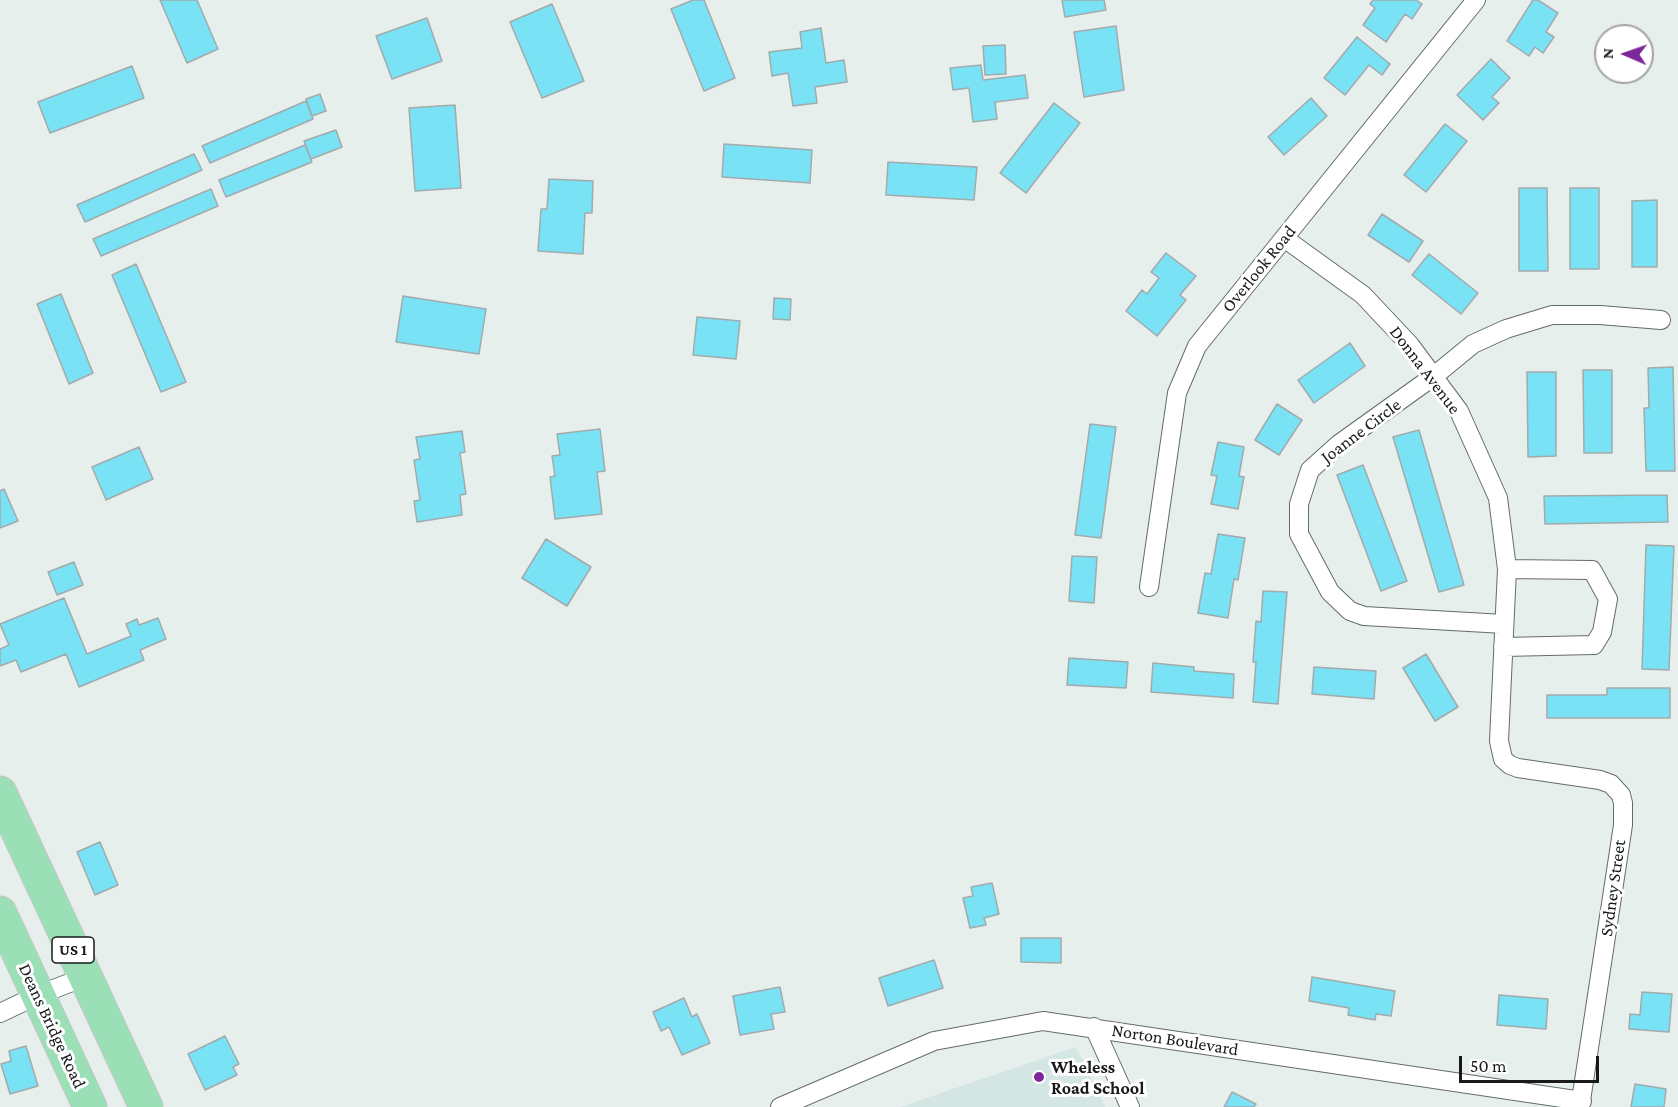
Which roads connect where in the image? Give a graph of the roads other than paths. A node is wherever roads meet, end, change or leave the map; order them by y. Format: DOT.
graph roads {
  1 [pos="1476,0"];
  2 [pos="1284,238"];
  3 [pos="1661,320"];
  4 [pos="1434,376"];
  5 [pos="1507,569"];
  6 [pos="1149,587"];
  7 [pos="1504,624"];
  8 [pos="1503,647"];
  9 [pos="1503,759"];
  10 [pos="0,793"];
  11 [pos="0,913"];
  12 [pos="85,976"];
  13 [pos="38,995"];
  14 [pos="0,1013"];
  15 [pos="1094,1027"];
  16 [pos="1581,1104"];
  17 [pos="90,1107"];
  18 [pos="146,1107"];
  19 [pos="780,1107"];
  20 [pos="1130,1107"];
  1 -- 2 [label="street, Overlook Road"];
  2 -- 4 [label="street, Donna Avenue"];
  2 -- 6 [label="street, Overlook Road"];
  3 -- 4 [label="street, Joanne Circle"];
  4 -- 5 [label="street, Donna Avenue"];
  4 -- 7 [label="street, Joanne Circle"];
  5 -- 7 [label="street, Donna Avenue"];
  5 -- 8 [label="street"];
  7 -- 8 [label="street, Donna Avenue"];
  8 -- 9 [label="street, Donna Avenue"];
  9 -- 16 [label="street, Sydney Street"];
  10 -- 12 [label="highway, US 1"];
  11 -- 13 [label="highway, Deans Bridge Road / US 1"];
  12 -- 13 [label="street"];
  12 -- 18 [label="highway, US 1"];
  13 -- 14 [label="street"];
  13 -- 17 [label="highway, Deans Bridge Road / US 1"];
  15 -- 16 [label="street, Norton Boulevard"];
  15 -- 19 [label="street, Norton Boulevard"];
  15 -- 20 [label="street"];
}
